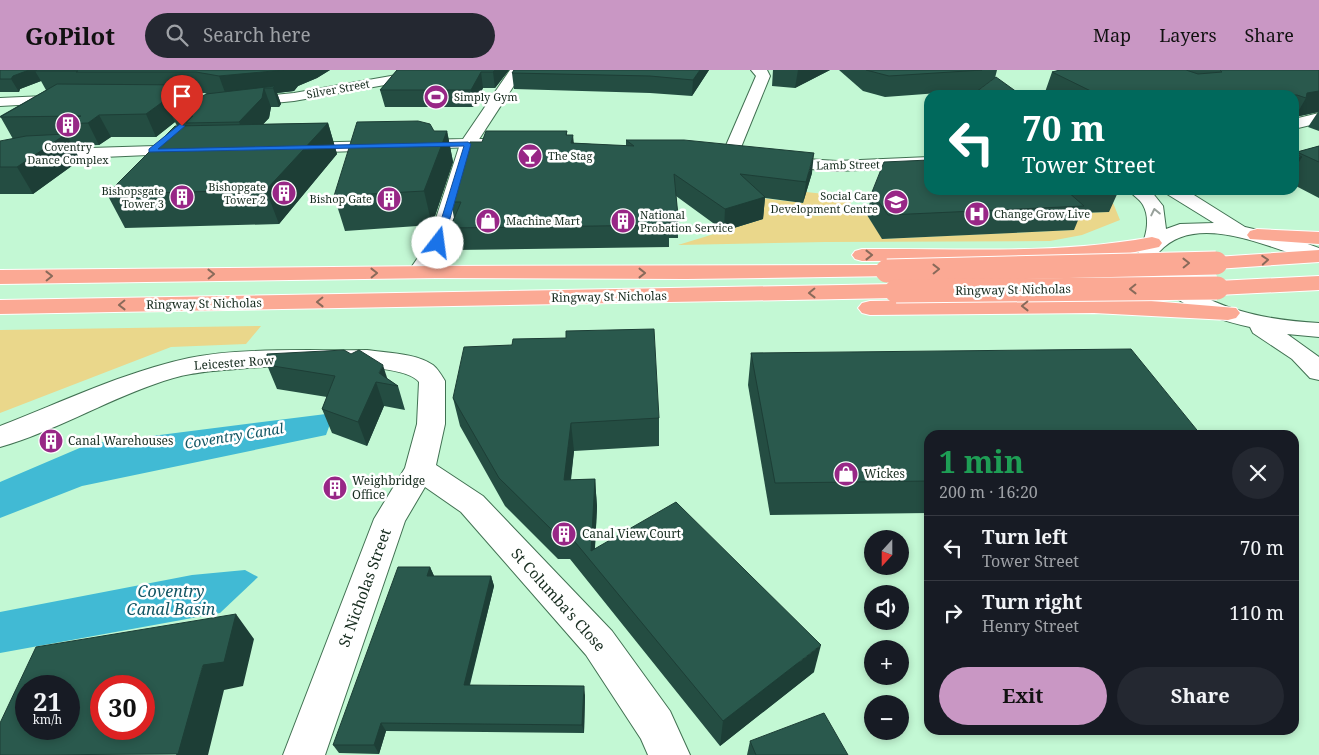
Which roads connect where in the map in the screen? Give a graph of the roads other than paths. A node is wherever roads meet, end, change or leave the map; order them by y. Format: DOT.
graph roads {
  1 [pos="517,70"];
  2 [pos="758,70"];
  3 [pos="440,72"];
  4 [pos="47,85"];
  5 [pos="78,99"];
  6 [pos="4,101"];
  7 [pos="227,104"];
  8 [pos="1319,118"];
  9 [pos="1299,123"];
  10 [pos="170,135"];
  11 [pos="468,144"];
  12 [pos="515,144"];
  13 [pos="282,148"];
  14 [pos="206,150"];
  15 [pos="152,151"];
  16 [pos="711,155"];
  17 [pos="729,157"];
  18 [pos="924,162"];
  19 [pos="0,163"];
  20 [pos="1144,195"];
  21 [pos="1182,195"];
  22 [pos="1250,234"];
  23 [pos="1319,238"];
  24 [pos="1153,242"];
  25 [pos="1319,256"];
  26 [pos="428,272"];
  27 [pos="0,277"];
  28 [pos="1319,283"];
  29 [pos="368,301"];
  30 [pos="0,307"];
  31 [pos="1237,316"];
  32 [pos="1319,330"];
  33 [pos="1319,372"];
  34 [pos="431,424"];
  35 [pos="0,437"];
  36 [pos="420,469"];
  37 [pos="304,755"];
  38 [pos="669,755"];
  1 -- 11 [label="street"];
  2 -- 17 [label="street"];
  3 -- 7 [label="street, Silver Street"];
  4 -- 6 [label="street"];
  5 -- 6 [label="street"];
  8 -- 9 [label="street"];
  10 -- 15 [label="street"];
  11 -- 12 [label="street"];
  11 -- 13 [label="street"];
  11 -- 26 [label="street"];
  14 -- 15 [label="street"];
  15 -- 19 [label="street"];
  16 -- 17 [label="street, Lamb Street"];
  17 -- 18 [label="street, Lamb Street"];
  24 -- 20 [label="street, one-way"];
  21 -- 22 [label="street"];
  22 -- 23 [label="highway"];
  22 -- 24 [label="street"];
  22 -- 25 [label="street"];
  26 -- 24 [label="highway, one-way"];
  24 -- 31 [label="street"];
  26 -- 25 [label="highway, Ringway St Nicholas, one-way, bridge"];
  27 -- 26 [label="highway, Ringway St Nicholas, one-way"];
  28 -- 29 [label="highway, Ringway St Nicholas, one-way, bridge"];
  29 -- 30 [label="highway, Ringway St Nicholas, one-way"];
  31 -- 29 [label="highway, one-way"];
  31 -- 32 [label="street"];
  31 -- 33 [label="street"];
  34 -- 35 [label="street, Leicester Row"];
  34 -- 36 [label="street, St Nicholas Street"];
  36 -- 37 [label="street, St Nicholas Street"];
  36 -- 38 [label="street, St Columba's Close"];
}
